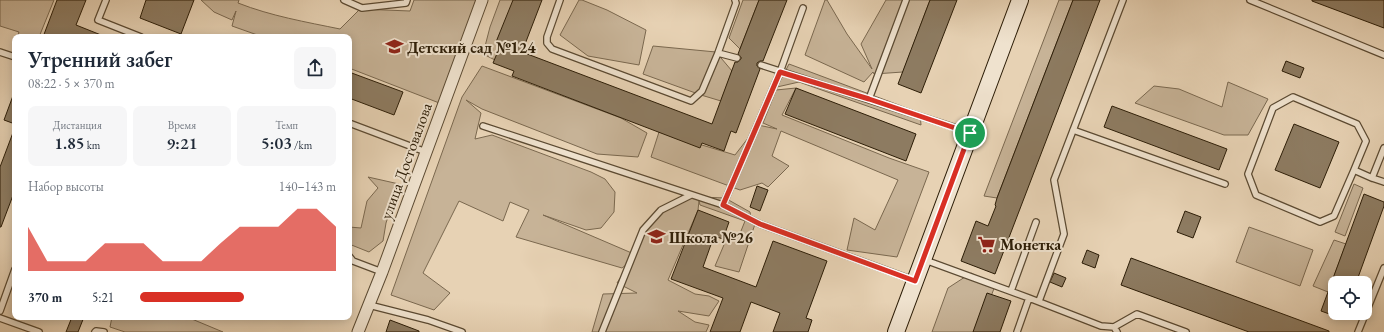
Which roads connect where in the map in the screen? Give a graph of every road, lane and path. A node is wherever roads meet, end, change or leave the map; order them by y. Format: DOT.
graph roads {
  1 [pos="106,0"];
  2 [pos="344,0"];
  3 [pos="407,0"];
  4 [pos="482,0"];
  5 [pos="560,0"];
  6 [pos="735,0"];
  7 [pos="906,0"];
  8 [pos="1020,0"];
  9 [pos="1123,0"];
  10 [pos="1250,0"];
  11 [pos="803,8"];
  12 [pos="133,34"];
  13 [pos="0,52"];
  14 [pos="718,52"];
  15 [pos="12,56"];
  16 [pos="1384,56"];
  17 [pos="737,58"];
  18 [pos="762,65"];
  19 [pos="780,72"];
  20 [pos="869,99"];
  21 [pos="352,124"];
  22 [pos="483,126"];
  23 [pos="1073,130"];
  24 [pos="970,133"];
  25 [pos="1384,148"];
  26 [pos="426,152"];
  27 [pos="1354,170"];
  28 [pos="1372,178"];
  29 [pos="1384,182"];
  30 [pos="1225,184"];
  31 [pos="691,194"];
  32 [pos="723,205"];
  33 [pos="1036,222"];
  34 [pos="923,259"];
  35 [pos="352,260"];
  36 [pos="1384,268"];
  37 [pos="382,272"];
  38 [pos="12,278"];
  39 [pos="915,281"];
  40 [pos="1011,291"];
  41 [pos="1029,298"];
  42 [pos="1039,302"];
  43 [pos="369,305"];
  44 [pos="0,311"];
  45 [pos="0,318"];
  46 [pos="1116,329"];
  47 [pos="39,332"];
  48 [pos="95,332"];
  49 [pos="104,332"];
  50 [pos="358,332"];
  51 [pos="462,332"];
  52 [pos="602,332"];
  53 [pos="896,332"];
  54 [pos="1017,332"];
  55 [pos="1186,332"];
  56 [pos="1358,332"];
  1 -- 12 [label="lane"];
  2 -- 3 [label="lane"];
  4 -- 26 [label="street, улица Достовалова"];
  5 -- 14 [label="lane"];
  6 -- 14 [label="lane"];
  7 -- 20 [label="lane"];
  8 -- 24 [label="street"];
  9 -- 23 [label="lane"];
  10 -- 16 [label="lane"];
  11 -- 19 [label="lane"];
  13 -- 15 [label="lane"];
  14 -- 17 [label="lane"];
  18 -- 19 [label="lane"];
  19 -- 20 [label="lane"];
  19 -- 32 [label="lane"];
  20 -- 24 [label="lane"];
  21 -- 26 [label="lane"];
  22 -- 31 [label="lane"];
  23 -- 30 [label="lane"];
  23 -- 42 [label="lane"];
  24 -- 34 [label="street"];
  25 -- 28 [label="lane"];
  26 -- 37 [label="street, улица Достовалова"];
  27 -- 27 [label="lane"];
  27 -- 28 [label="lane"];
  28 -- 29 [label="lane"];
  31 -- 32 [label="lane"];
  31 -- 52 [label="lane"];
  32 -- 39 [label="lane"];
  33 -- 40 [label="lane"];
  34 -- 39 [label="street"];
  34 -- 40 [label="lane"];
  35 -- 37 [label="lane"];
  36 -- 56 [label="lane"];
  37 -- 43 [label="street, улица Достовалова"];
  38 -- 44 [label="lane"];
  39 -- 53 [label="street"];
  40 -- 41 [label="lane"];
  41 -- 42 [label="lane"];
  41 -- 54 [label="lane"];
  42 -- 46 [label="lane"];
  43 -- 50 [label="street, улица Достовалова"];
  43 -- 51 [label="lane"];
  45 -- 47 [label="lane"];
  46 -- 55 [label="lane"];
  48 -- 49 [label="lane"];
}
